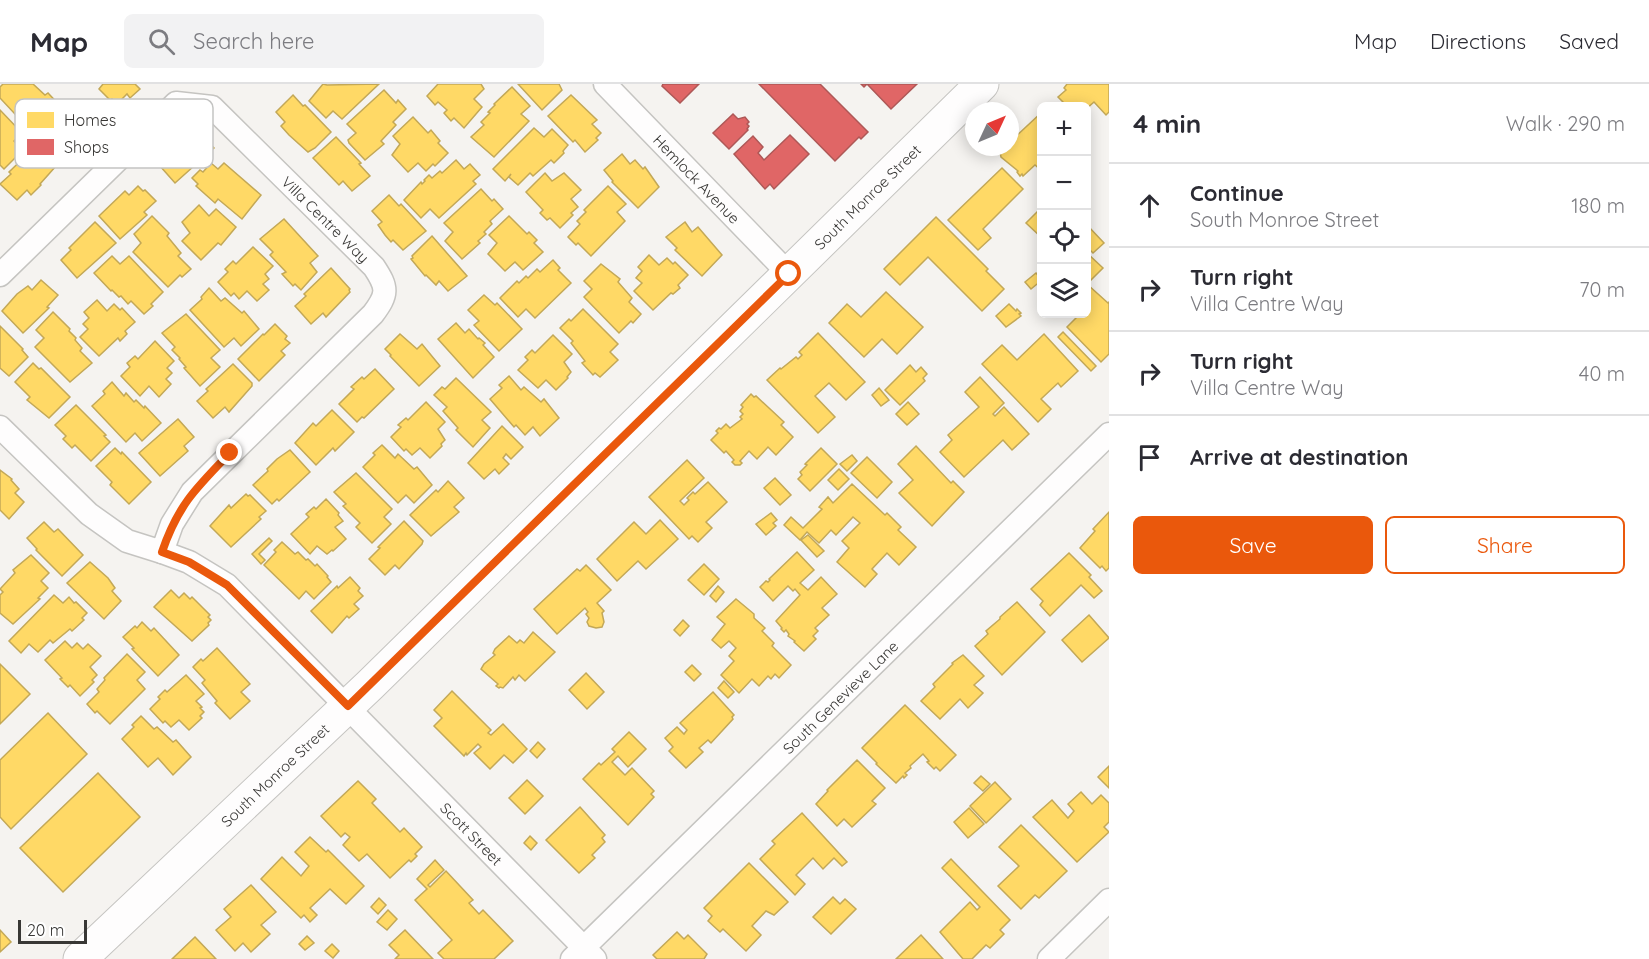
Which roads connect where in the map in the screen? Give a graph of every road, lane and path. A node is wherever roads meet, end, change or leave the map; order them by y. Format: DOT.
graph roads {
  1 [pos="604,84"];
  2 [pos="982,84"];
  3 [pos="213,108"];
  4 [pos="110,168"];
  5 [pos="789,274"];
  6 [pos="0,276"];
  7 [pos="0,428"];
  8 [pos="1109,434"];
  9 [pos="162,552"];
  10 [pos="348,706"];
  11 [pos="1109,900"];
  12 [pos="583,955"];
  13 [pos="80,959"];
  14 [pos="1049,959"];
  1 -- 5 [label="street, Hemlock Avenue"];
  2 -- 5 [label="main road, South Monroe Street"];
  3 -- 9 [label="street, Villa Centre Way"];
  4 -- 6 [label="street, Villa Centre Way"];
  5 -- 10 [label="main road, South Monroe Street"];
  7 -- 9 [label="street"];
  8 -- 12 [label="street, South Genevieve Lane"];
  9 -- 10 [label="street"];
  10 -- 12 [label="street, Scott Street"];
  10 -- 13 [label="main road, South Monroe Street"];
  11 -- 14 [label="street"];
}
